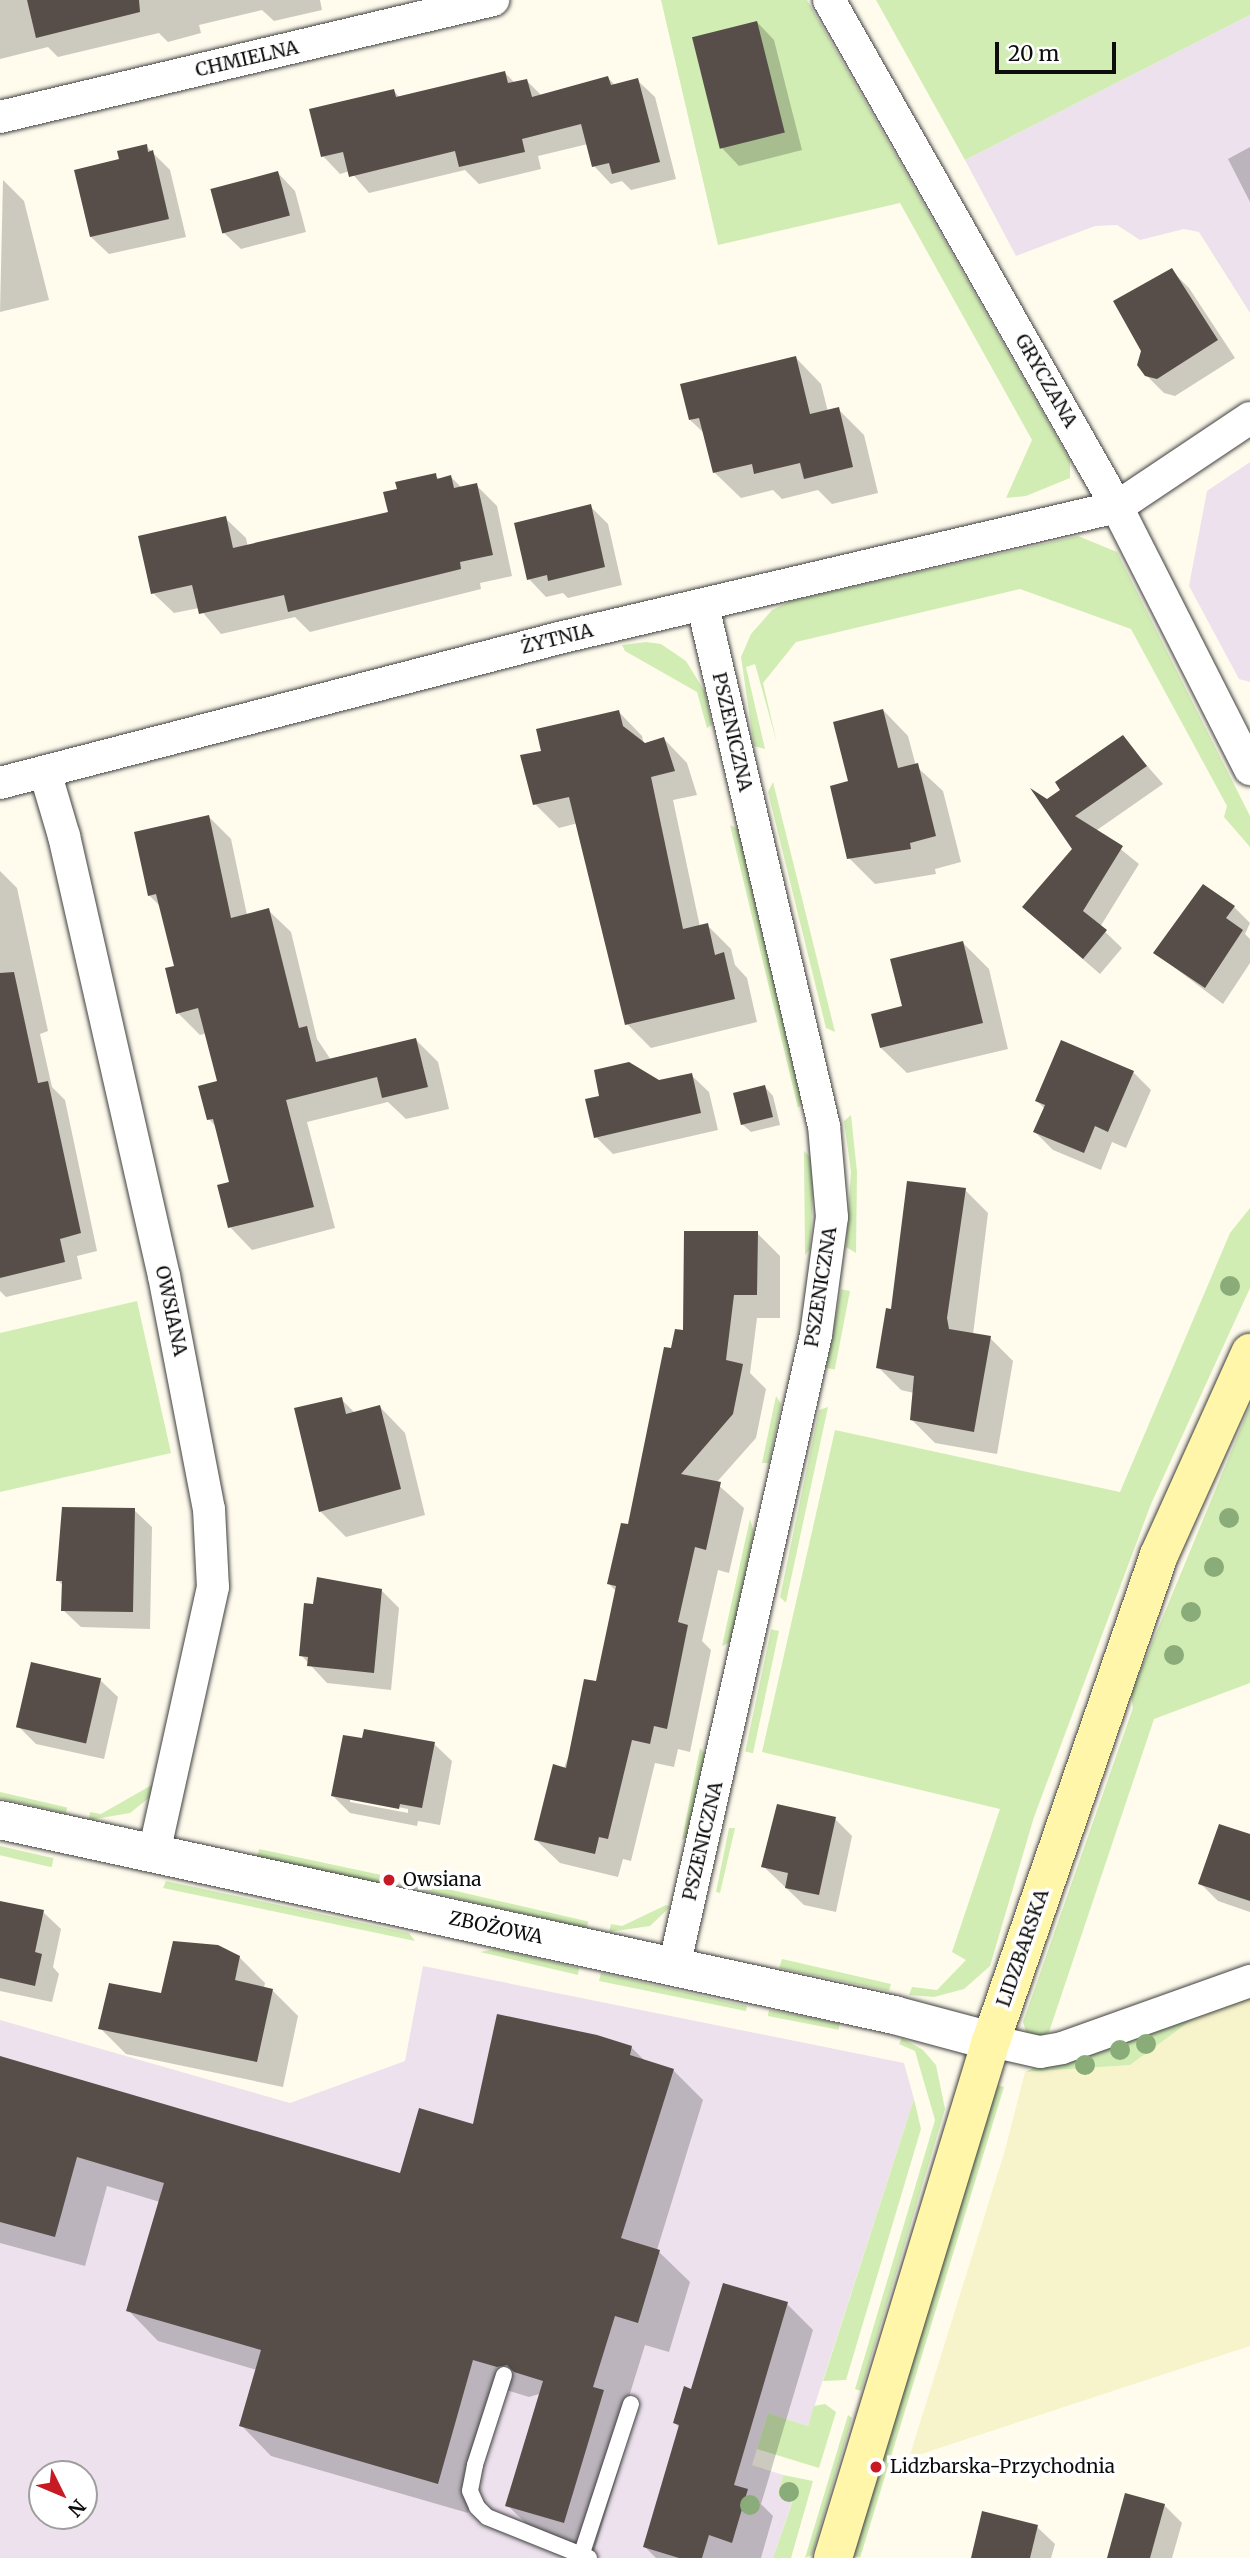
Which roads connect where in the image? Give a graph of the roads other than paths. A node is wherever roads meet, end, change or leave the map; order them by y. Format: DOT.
graph roads {
  1 [pos="493,0"];
  2 [pos="829,0"];
  3 [pos="0,117"];
  4 [pos="1250,418"];
  5 [pos="1117,506"];
  6 [pos="703,606"];
  7 [pos="1250,769"];
  8 [pos="46,772"];
  9 [pos="0,783"];
  10 [pos="1250,1353"];
  11 [pos="0,1820"];
  12 [pos="154,1854"];
  13 [pos="674,1967"];
  14 [pos="1250,1981"];
  15 [pos="991,2041"];
  16 [pos="504,2375"];
  17 [pos="631,2404"];
  18 [pos="585,2557"];
  19 [pos="833,2558"];
  1 -- 3 [label="street, CHMIELNA"];
  2 -- 5 [label="street, GRYCZANA"];
  4 -- 5 [label="street, ŻYTNIA"];
  5 -- 6 [label="street, ŻYTNIA"];
  5 -- 7 [label="street, GRYCZANA"];
  6 -- 8 [label="street, ŻYTNIA"];
  6 -- 13 [label="street, PSZENICZNA"];
  8 -- 9 [label="street, ŻYTNIA"];
  8 -- 12 [label="street, OWSIANA"];
  10 -- 15 [label="main road, LIDZBARSKA"];
  11 -- 12 [label="street, ZBOŻOWA"];
  12 -- 13 [label="street, ZBOŻOWA"];
  13 -- 15 [label="street, ZBOŻOWA"];
  14 -- 15 [label="street"];
  15 -- 19 [label="main road, LIDZBARSKA"];
  16 -- 18 [label="lane"];
  17 -- 18 [label="lane"];
}
